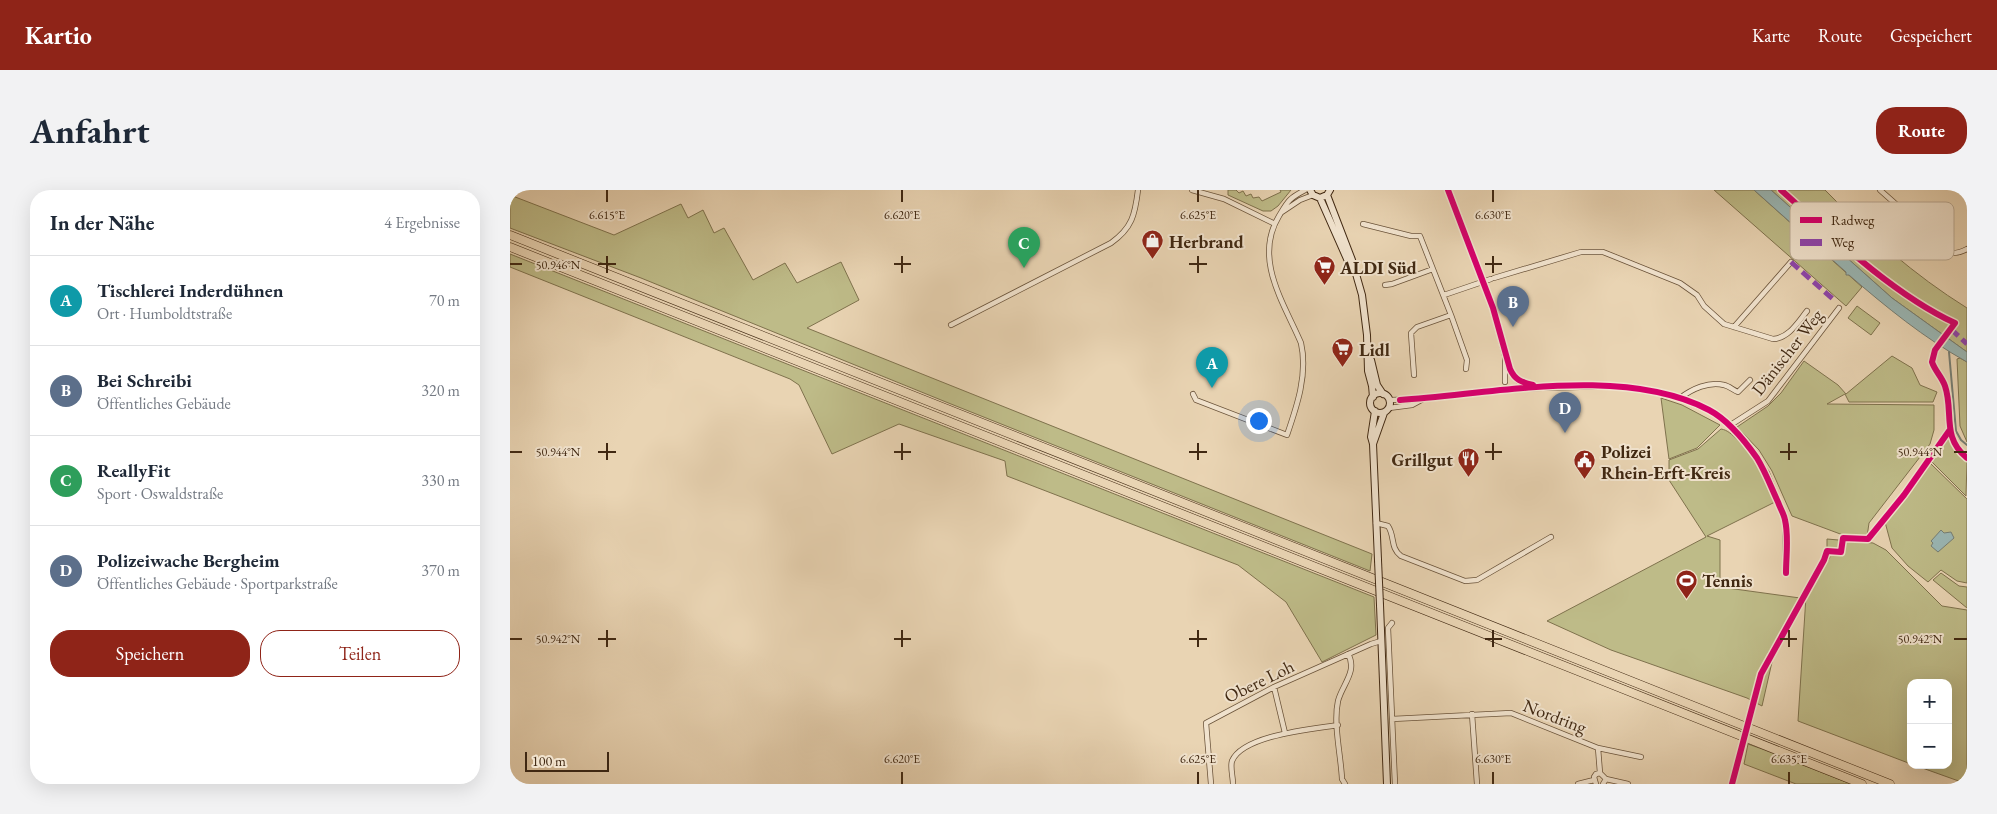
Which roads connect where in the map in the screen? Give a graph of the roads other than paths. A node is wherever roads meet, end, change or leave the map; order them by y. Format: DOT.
graph roads {
  1 [pos="1138,190"];
  2 [pos="1192,190"];
  3 [pos="1305,190"];
  4 [pos="1448,190"];
  5 [pos="1880,190"];
  6 [pos="1328,192"];
  7 [pos="1314,194"];
  8 [pos="1894,202"];
  9 [pos="1282,212"];
  10 [pos="1275,224"];
  11 [pos="1363,224"];
  12 [pos="510,235"];
  13 [pos="510,247"];
  14 [pos="1967,249"];
  15 [pos="1954,253"];
  16 [pos="1791,262"];
  17 [pos="1433,270"];
  18 [pos="1356,278"];
  19 [pos="1483,281"];
  20 [pos="1385,285"];
  21 [pos="1444,294"];
  22 [pos="1839,308"];
  23 [pos="1807,311"];
  24 [pos="1450,315"];
  25 [pos="951,325"];
  26 [pos="1734,327"];
  27 [pos="1505,356"];
  28 [pos="1369,357"];
  29 [pos="1466,369"];
  30 [pos="1414,375"];
  31 [pos="1750,380"];
  32 [pos="1505,382"];
  33 [pos="1540,388"];
  34 [pos="1193,394"];
  35 [pos="1383,394"];
  36 [pos="1373,397"];
  37 [pos="1680,398"];
  38 [pos="1423,399"];
  39 [pos="1390,400"];
  40 [pos="1389,408"];
  41 [pos="1375,412"];
  42 [pos="1384,413"];
  43 [pos="1729,426"];
  44 [pos="1374,444"];
  45 [pos="1376,523"];
  46 [pos="1552,537"];
  47 [pos="1786,573"];
  48 [pos="1392,623"];
  49 [pos="1381,641"];
  50 [pos="1348,654"];
  51 [pos="1274,687"];
  52 [pos="1472,714"];
  53 [pos="1392,719"];
  54 [pos="1338,725"];
  55 [pos="1285,733"];
  56 [pos="1598,748"];
  57 [pos="1641,757"];
  58 [pos="1600,773"];
  59 [pos="1606,779"];
  60 [pos="1595,782"];
  61 [pos="1211,784"];
  62 [pos="1233,784"];
  63 [pos="1345,784"];
  64 [pos="1387,784"];
  65 [pos="1395,784"];
  66 [pos="1477,784"];
  67 [pos="1578,784"];
  68 [pos="1603,784"];
  69 [pos="1628,784"];
  70 [pos="1862,784"];
  71 [pos="1890,784"];
  1 -- 25 [label="street"];
  2 -- 10 [label="street"];
  3 -- 9 [label="street"];
  4 -- 19 [label="street"];
  5 -- 8 [label="street"];
  6 -- 7 [label="street"];
  6 -- 18 [label="street"];
  7 -- 9 [label="street"];
  7 -- 18 [label="street"];
  9 -- 10 [label="street"];
  10 -- 34 [label="street"];
  11 -- 17 [label="street"];
  12 -- 71 [label="highway"];
  13 -- 70 [label="highway"];
  14 -- 15 [label="street"];
  16 -- 26 [label="street"];
  17 -- 20 [label="street"];
  17 -- 21 [label="street"];
  18 -- 28 [label="street"];
  19 -- 21 [label="street"];
  19 -- 26 [label="street"];
  19 -- 27 [label="street"];
  21 -- 24 [label="street"];
  22 -- 43 [label="street, Dänischer Weg"];
  23 -- 26 [label="street"];
  24 -- 29 [label="street"];
  24 -- 30 [label="street"];
  27 -- 32 [label="street"];
  27 -- 33 [label="street"];
  28 -- 35 [label="street"];
  28 -- 36 [label="street"];
  31 -- 37 [label="street"];
  33 -- 37 [label="street"];
  33 -- 38 [label="street"];
  35 -- 36 [label="street"];
  35 -- 39 [label="street"];
  36 -- 41 [label="street"];
  37 -- 43 [label="street"];
  38 -- 39 [label="street"];
  38 -- 40 [label="street"];
  39 -- 40 [label="street"];
  40 -- 42 [label="street"];
  41 -- 42 [label="street"];
  41 -- 44 [label="street"];
  42 -- 44 [label="street"];
  43 -- 47 [label="street"];
  44 -- 45 [label="street"];
  45 -- 46 [label="street"];
  45 -- 49 [label="street, bridge"];
  48 -- 53 [label="street"];
  49 -- 50 [label="street, Obere Loh"];
  49 -- 64 [label="street"];
  50 -- 51 [label="street, Obere Loh"];
  50 -- 54 [label="street"];
  51 -- 55 [label="street"];
  51 -- 61 [label="street, Obere Loh"];
  52 -- 53 [label="street, Nordring"];
  52 -- 56 [label="street, Nordring"];
  52 -- 66 [label="street"];
  53 -- 65 [label="street"];
  54 -- 55 [label="street"];
  54 -- 63 [label="street"];
  55 -- 62 [label="street"];
  56 -- 57 [label="street, Nordring"];
  56 -- 58 [label="street, Nordring"];
  58 -- 59 [label="street"];
  58 -- 60 [label="street"];
  59 -- 68 [label="street"];
  59 -- 69 [label="street"];
  60 -- 67 [label="street"];
}
